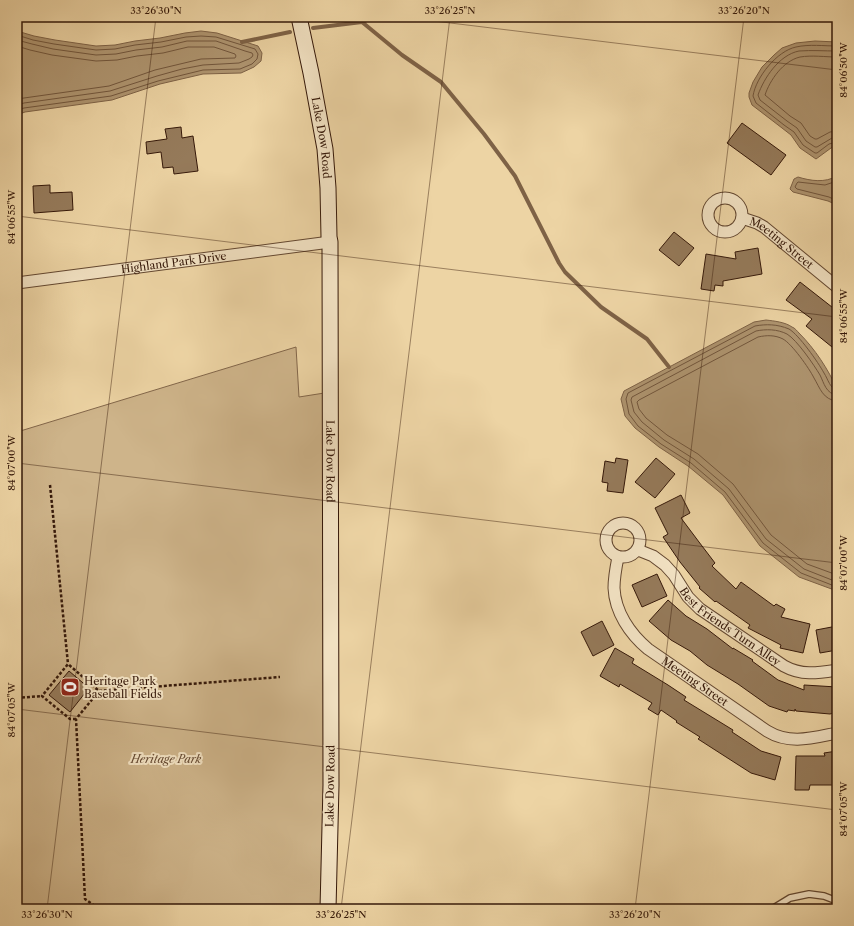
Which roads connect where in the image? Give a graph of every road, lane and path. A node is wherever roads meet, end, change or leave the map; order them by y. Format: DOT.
graph roads {
  1 [pos="299,17"];
  2 [pos="742,218"];
  3 [pos="330,242"];
  4 [pos="17,283"];
  5 [pos="837,287"];
  6 [pos="50,485"];
  7 [pos="638,550"];
  8 [pos="618,557"];
  9 [pos="68,664"];
  10 [pos="837,670"];
  11 [pos="280,676"];
  12 [pos="99,691"];
  13 [pos="42,696"];
  14 [pos="17,698"];
  15 [pos="76,718"];
  16 [pos="837,734"];
  17 [pos="837,902"];
  18 [pos="99,909"];
  19 [pos="328,909"];
  20 [pos="772,909"];
  1 -- 3 [label="street, Lake Dow Road"];
  2 -- 5 [label="street, Meeting Street"];
  3 -- 4 [label="street, Highland Park Drive"];
  3 -- 19 [label="street, Lake Dow Road"];
  6 -- 9 [label="path"];
  7 -- 8 [label="street"];
  7 -- 8 [label="street"];
  7 -- 10 [label="street, Best Friends Turn Alley"];
  8 -- 16 [label="street, Meeting Street"];
  9 -- 12 [label="path"];
  9 -- 13 [label="path"];
  11 -- 12 [label="path"];
  12 -- 15 [label="path"];
  13 -- 14 [label="path"];
  13 -- 15 [label="path"];
  15 -- 18 [label="path"];
  17 -- 20 [label="lane"];
}
